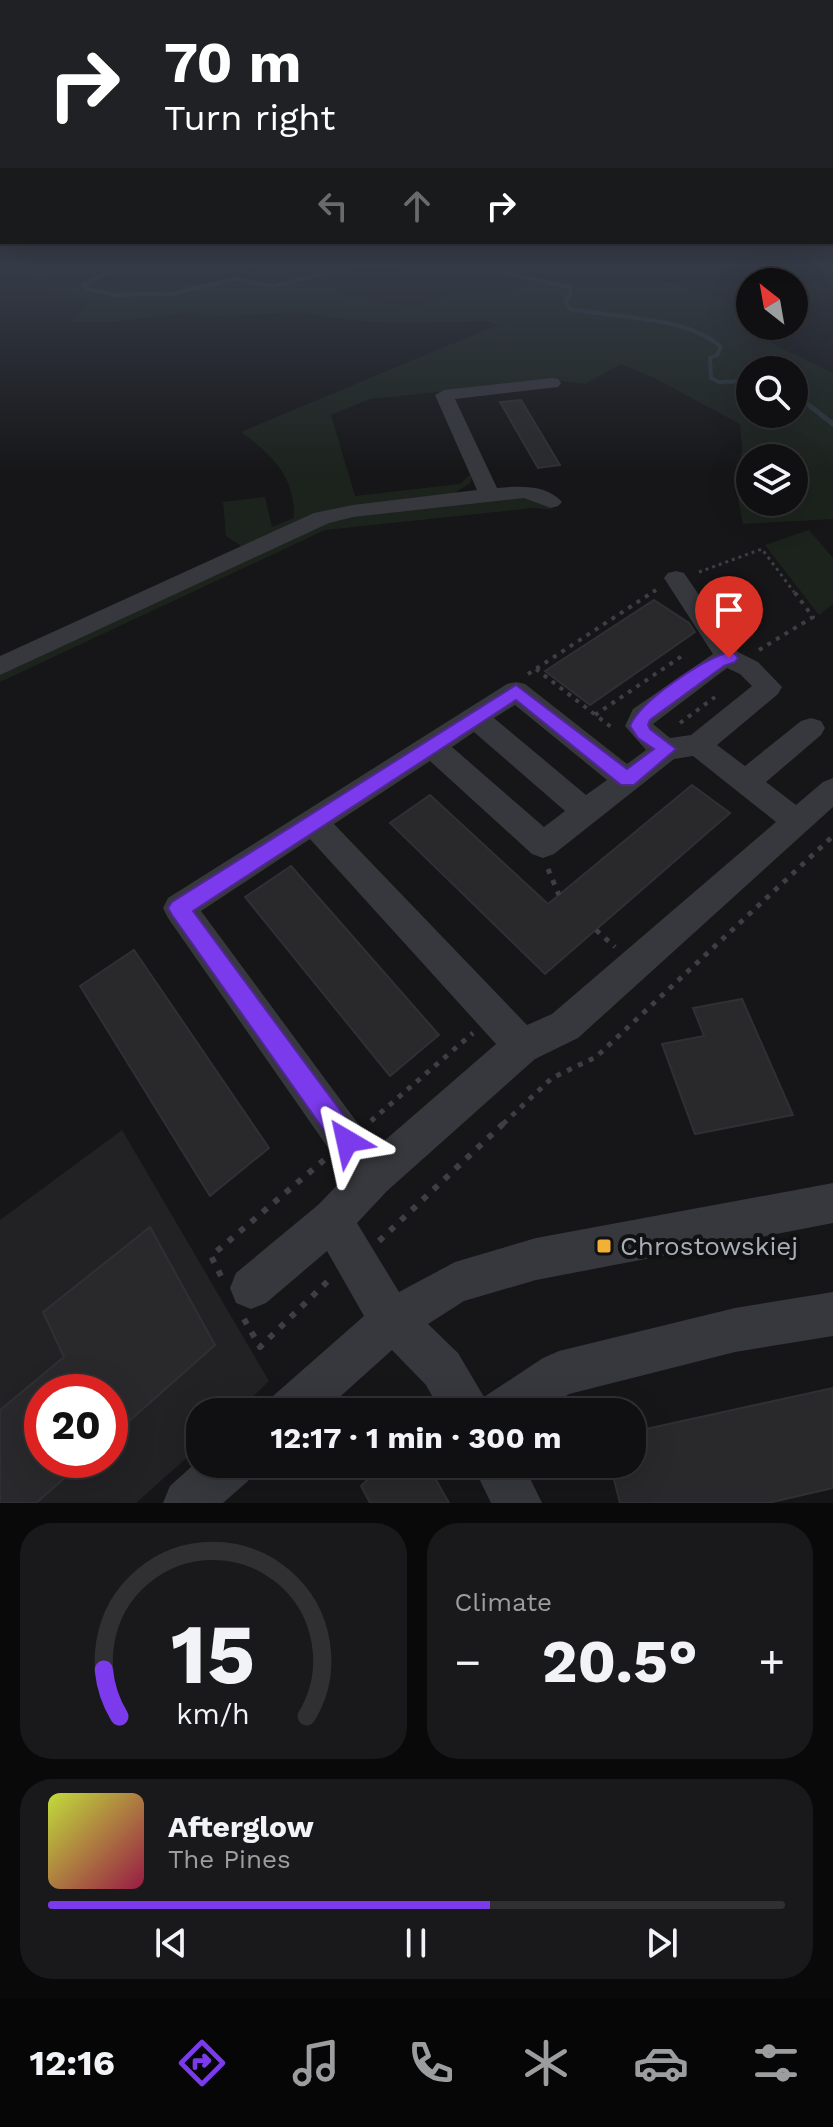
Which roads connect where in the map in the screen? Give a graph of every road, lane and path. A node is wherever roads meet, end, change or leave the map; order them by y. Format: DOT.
graph roads {
  1 [pos="552,383"];
  2 [pos="490,495"];
  3 [pos="551,502"];
  4 [pos="676,578"];
  5 [pos="729,658"];
  6 [pos="0,666"];
  7 [pos="535,669"];
  8 [pos="476,718"];
  9 [pos="811,728"];
  10 [pos="618,733"];
  11 [pos="698,745"];
  12 [pos="432,746"];
  13 [pos="667,749"];
  14 [pos="627,780"];
  15 [pos="746,782"];
  16 [pos="833,790"];
  17 [pos="586,812"];
  18 [pos="313,822"];
  19 [pos="797,822"];
  20 [pos="833,836"];
  21 [pos="544,860"];
  22 [pos="559,895"];
  23 [pos="596,930"];
  24 [pos="623,953"];
  25 [pos="522,1046"];
  26 [pos="373,1177"];
  27 [pos="833,1203"];
  28 [pos="332,1219"];
  29 [pos="373,1246"];
  30 [pos="251,1288"];
  31 [pos="833,1314"];
  32 [pos="393,1320"];
  33 [pos="305,1398"];
  34 [pos="459,1398"];
  35 [pos="522,1398"];
  36 [pos="217,1478"];
  37 [pos="504,1478"];
  38 [pos="193,1501"];
  39 [pos="518,1503"];
  1 -- 2 [label="street"];
  2 -- 3 [label="street"];
  2 -- 6 [label="street"];
  4 -- 5 [label="street"];
  5 -- 11 [label="street"];
  5 -- 13 [label="street"];
  7 -- 10 [label="path"];
  8 -- 12 [label="street"];
  8 -- 14 [label="street"];
  8 -- 17 [label="street"];
  9 -- 15 [label="street"];
  11 -- 13 [label="street"];
  11 -- 15 [label="street"];
  12 -- 17 [label="street"];
  12 -- 18 [label="street"];
  13 -- 14 [label="street"];
  14 -- 17 [label="street"];
  15 -- 19 [label="street"];
  16 -- 19 [label="street"];
  18 -- 25 [label="street"];
  18 -- 26 [label="street"];
  19 -- 25 [label="street"];
  20 -- 29 [label="path"];
  21 -- 22 [label="path"];
  23 -- 24 [label="path"];
  25 -- 26 [label="street"];
  26 -- 28 [label="street"];
  27 -- 32 [label="street"];
  28 -- 30 [label="street"];
  28 -- 32 [label="street"];
  31 -- 35 [label="street"];
  32 -- 33 [label="street"];
  32 -- 34 [label="street"];
  36 -- 38 [label="street"];
  37 -- 39 [label="street"];
}
